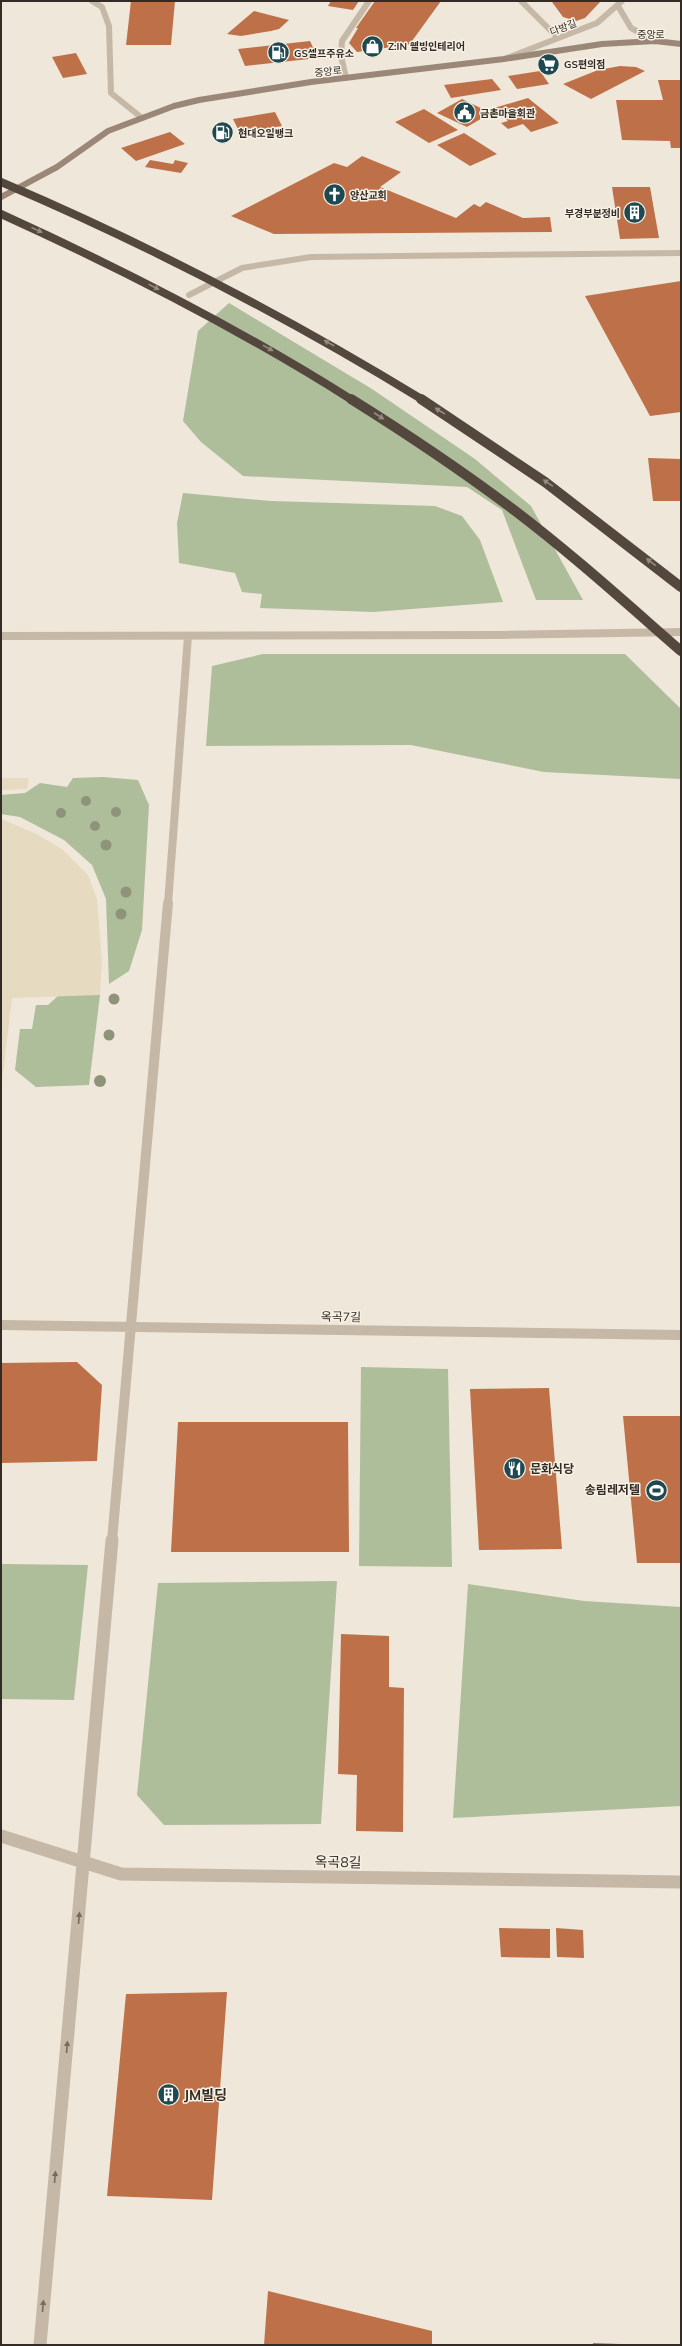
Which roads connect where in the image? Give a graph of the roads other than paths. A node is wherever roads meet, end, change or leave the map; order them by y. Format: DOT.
graph roads {
  1 [pos="92,1"];
  2 [pos="369,1"];
  3 [pos="521,1"];
  4 [pos="622,1"];
  5 [pos="618,6"];
  6 [pos="558,38"];
  7 [pos="655,42"];
  8 [pos="681,44"];
  9 [pos="504,59"];
  10 [pos="346,78"];
  11 [pos="142,118"];
  12 [pos="1,182"];
  13 [pos="1,197"];
  14 [pos="1,214"];
  15 [pos="681,253"];
  16 [pos="189,295"];
  17 [pos="681,587"];
  18 [pos="681,632"];
  19 [pos="1,636"];
  20 [pos="188,636"];
  21 [pos="681,651"];
  22 [pos="1,1325"];
  23 [pos="132,1327"];
  24 [pos="681,1335"];
  25 [pos="1,1836"];
  26 [pos="84,1862"];
  27 [pos="681,1882"];
  28 [pos="40,2345"];
  1 -- 11 [label="street"];
  2 -- 10 [label="street"];
  3 -- 6 [label="street"];
  4 -- 5 [label="street, 다방길"];
  5 -- 6 [label="street, 다방길"];
  5 -- 7 [label="street"];
  6 -- 9 [label="street, 다방길"];
  7 -- 8 [label="main road, 중앙로"];
  7 -- 9 [label="main road, 중앙로"];
  9 -- 10 [label="main road, 중앙로"];
  10 -- 11 [label="main road, 중앙로"];
  11 -- 13 [label="main road, 중앙로"];
  17 -- 12 [label="highway, one-way, bridge"];
  14 -- 21 [label="highway, one-way, bridge"];
  15 -- 16 [label="street"];
  18 -- 20 [label="street"];
  19 -- 20 [label="street"];
  20 -- 23 [label="street"];
  22 -- 23 [label="street, 옥곡7길"];
  23 -- 24 [label="street, 옥곡7길"];
  23 -- 26 [label="street"];
  25 -- 26 [label="street, 옥곡8길"];
  26 -- 27 [label="street, 옥곡8길"];
  28 -- 26 [label="street, one-way"];
}
